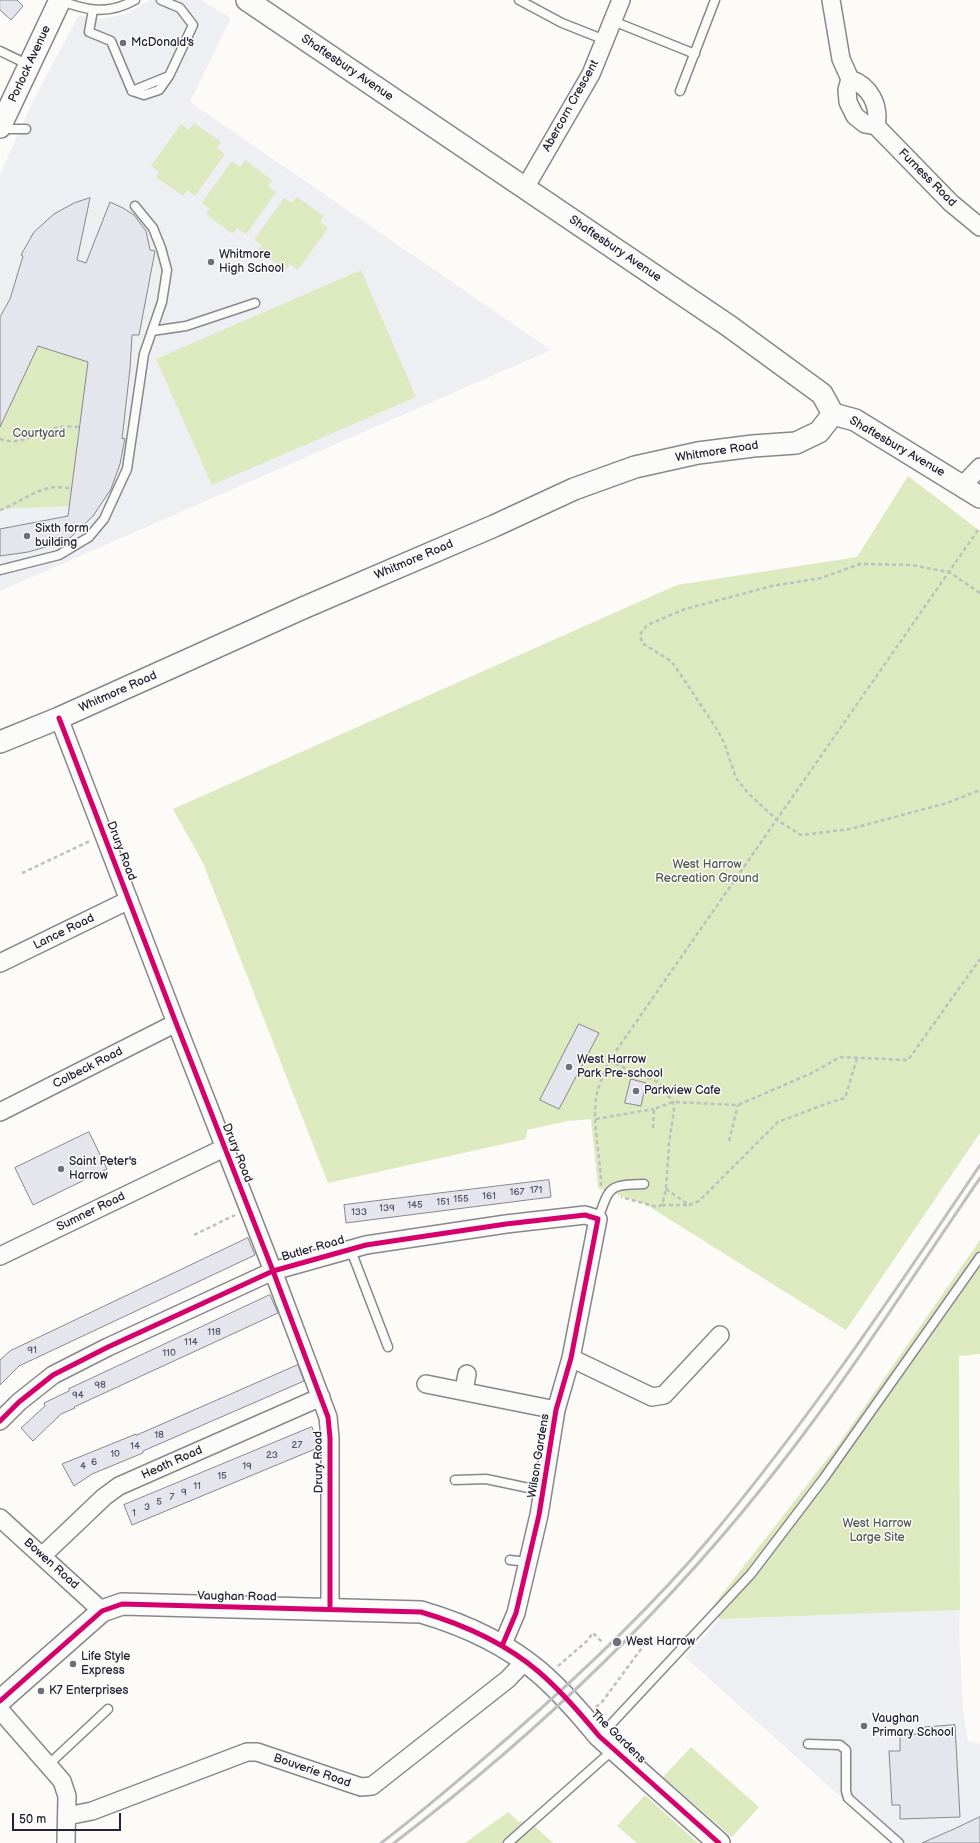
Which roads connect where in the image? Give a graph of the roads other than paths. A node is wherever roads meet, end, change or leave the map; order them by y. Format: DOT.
graph roads {
  1 [pos="60,0"];
  2 [pos="135,0"];
  3 [pos="161,0"];
  4 [pos="247,0"];
  5 [pos="519,0"];
  6 [pos="621,0"];
  7 [pos="715,0"];
  8 [pos="831,0"];
  9 [pos="93,10"];
  10 [pos="613,21"];
  11 [pos="605,40"];
  12 [pos="0,51"];
  13 [pos="695,54"];
  14 [pos="29,66"];
  15 [pos="850,79"];
  16 [pos="680,91"];
  17 [pos="876,126"];
  18 [pos="0,128"];
  19 [pos="26,129"];
  20 [pos="525,188"];
  21 [pos="135,206"];
  22 [pos="980,227"];
  23 [pos="254,303"];
  24 [pos="152,331"];
  25 [pos="833,414"];
  26 [pos="980,468"];
  27 [pos="963,485"];
  28 [pos="980,497"];
  29 [pos="0,570"];
  30 [pos="59,718"];
  31 [pos="0,742"];
  32 [pos="129,900"];
  33 [pos="0,963"];
  34 [pos="176,1023"];
  35 [pos="0,1112"];
  36 [pos="224,1148"];
  37 [pos="644,1184"];
  38 [pos="598,1219"];
  39 [pos="350,1248"];
  40 [pos="0,1256"];
  41 [pos="980,1257"];
  42 [pos="273,1270"];
  43 [pos="720,1335"];
  44 [pos="388,1347"];
  45 [pos="571,1358"];
  46 [pos="467,1374"];
  47 [pos="426,1384"];
  48 [pos="464,1391"];
  49 [pos="321,1397"];
  50 [pos="556,1410"];
  51 [pos="0,1421"];
  52 [pos="455,1480"];
  53 [pos="543,1491"];
  54 [pos="0,1518"];
  55 [pos="42,1556"];
  56 [pos="510,1560"];
  57 [pos="528,1562"];
  58 [pos="330,1609"];
  59 [pos="102,1611"];
  60 [pos="502,1646"];
  61 [pos="524,1662"];
  62 [pos="0,1701"];
  63 [pos="108,1709"];
  64 [pos="0,1710"];
  65 [pos="607,1742"];
  66 [pos="808,1744"];
  67 [pos="48,1765"];
  68 [pos="67,1816"];
  69 [pos="66,1843"];
  70 [pos="508,1843"];
  71 [pos="719,1843"];
  72 [pos="899,1843"];
  1 -- 9 [label="lane"];
  1 -- 14 [label="street, Porlock Avenue"];
  2 -- 9 [label="lane"];
  3 -- 9 [label="lane"];
  4 -- 20 [label="street, Shaftesbury Avenue"];
  5 -- 11 [label="lane"];
  6 -- 10 [label="street, Abercorn Crescent"];
  7 -- 13 [label="lane"];
  8 -- 15 [label="street"];
  10 -- 11 [label="street, Abercorn Crescent"];
  10 -- 13 [label="lane"];
  11 -- 20 [label="street, Abercorn Crescent"];
  12 -- 14 [label="lane"];
  13 -- 16 [label="lane"];
  14 -- 18 [label="street, Porlock Avenue"];
  15 -- 17 [label="street"];
  15 -- 17 [label="street, Furness Road"];
  17 -- 22 [label="street, Furness Road"];
  18 -- 19 [label="lane"];
  20 -- 25 [label="street, Shaftesbury Avenue"];
  21 -- 24 [label="lane"];
  23 -- 24 [label="lane"];
  24 -- 29 [label="lane"];
  25 -- 27 [label="street, Shaftesbury Avenue"];
  25 -- 30 [label="street, Whitmore Road"];
  26 -- 27 [label="street"];
  27 -- 28 [label="street, Shaftesbury Avenue"];
  30 -- 31 [label="street, Whitmore Road"];
  30 -- 32 [label="street, Drury Road"];
  32 -- 33 [label="street, Lance Road"];
  32 -- 34 [label="street, Drury Road"];
  34 -- 35 [label="street, Colbeck Road"];
  34 -- 36 [label="street, Drury Road"];
  36 -- 40 [label="street, Sumner Road"];
  36 -- 42 [label="street, Drury Road"];
  37 -- 38 [label="lane"];
  38 -- 39 [label="street, Butler Road"];
  38 -- 45 [label="street, Wilson Gardens"];
  39 -- 42 [label="street, Butler Road"];
  39 -- 44 [label="lane"];
  41 -- 65 [label="lane"];
  42 -- 49 [label="street, Drury Road"];
  42 -- 51 [label="street, Butler Road"];
  43 -- 45 [label="street"];
  45 -- 50 [label="street, Wilson Gardens"];
  46 -- 48 [label="street"];
  47 -- 48 [label="street, Wilson Gardens"];
  48 -- 50 [label="street, Wilson Gardens"];
  49 -- 55 [label="street, Heath Road"];
  49 -- 58 [label="street, Drury Road"];
  50 -- 53 [label="street, Wilson Gardens"];
  52 -- 53 [label="lane"];
  53 -- 57 [label="street, Wilson Gardens"];
  54 -- 55 [label="street, Bowen Road"];
  55 -- 59 [label="street, Bowen Road"];
  56 -- 57 [label="lane"];
  57 -- 60 [label="street, Wilson Gardens"];
  58 -- 59 [label="street, Vaughan Road"];
  58 -- 60 [label="street, Vaughan Road"];
  59 -- 62 [label="street, Vaughan Road"];
  60 -- 61 [label="street, The Gardens"];
  61 -- 65 [label="street, The Gardens"];
  61 -- 68 [label="street, Bouverie Road"];
  63 -- 67 [label="lane"];
  64 -- 67 [label="street"];
  65 -- 70 [label="lane"];
  65 -- 71 [label="street, The Gardens"];
  66 -- 72 [label="lane"];
  67 -- 68 [label="street"];
  68 -- 69 [label="street"];
}
